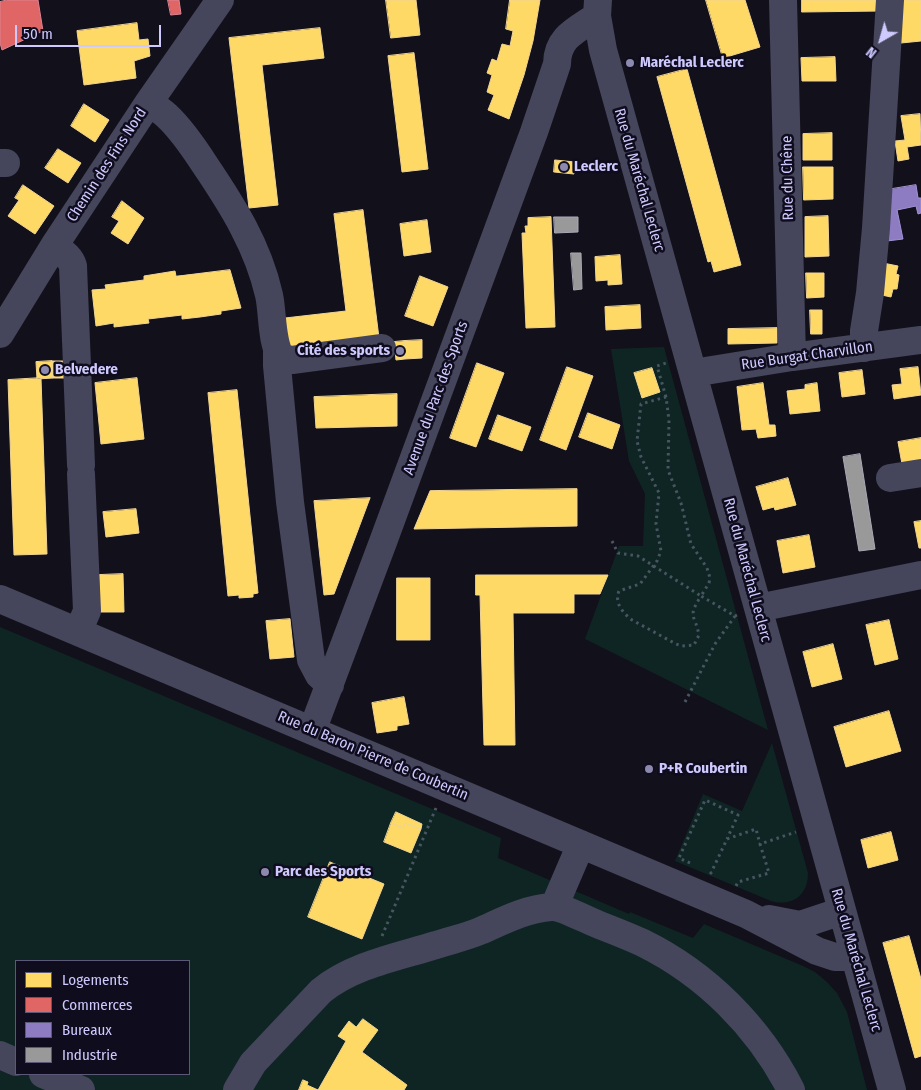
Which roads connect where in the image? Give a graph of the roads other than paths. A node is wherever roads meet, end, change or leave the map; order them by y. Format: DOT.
graph roads {
  1 [pos="220,0"];
  2 [pos="783,0"];
  3 [pos="890,0"];
  4 [pos="597,8"];
  5 [pos="603,50"];
  6 [pos="557,64"];
  7 [pos="149,102"];
  8 [pos="54,246"];
  9 [pos="0,334"];
  10 [pos="921,340"];
  11 [pos="382,348"];
  12 [pos="864,348"];
  13 [pos="277,352"];
  14 [pos="792,357"];
  15 [pos="693,373"];
  16 [pos="921,472"];
  17 [pos="890,478"];
  18 [pos="921,575"];
  19 [pos="0,599"];
  20 [pos="747,612"];
  21 [pos="78,632"];
  22 [pos="330,685"];
  23 [pos="312,731"];
  24 [pos="581,844"];
  25 [pos="554,907"];
  26 [pos="736,910"];
  27 [pos="842,911"];
  28 [pos="855,957"];
  29 [pos="0,1055"];
  30 [pos="15,1062"];
  31 [pos="45,1075"];
  32 [pos="81,1090"];
  33 [pos="237,1090"];
  34 [pos="791,1090"];
  35 [pos="892,1090"];
  1 -- 7 [label="street, Chemin des Fins Nord"];
  2 -- 14 [label="street, Rue du Chêne"];
  3 -- 12 [label="street"];
  4 -- 5 [label="street, Avenue du Parc des Sports"];
  4 -- 6 [label="street, Avenue du Parc des Sports"];
  5 -- 6 [label="street"];
  5 -- 15 [label="street, Rue du Maréchal Leclerc"];
  6 -- 22 [label="street, Avenue du Parc des Sports"];
  7 -- 8 [label="street, Chemin des Fins Nord"];
  7 -- 13 [label="street"];
  8 -- 9 [label="street, Chemin des Fins Nord"];
  8 -- 21 [label="street"];
  10 -- 12 [label="street, Rue Burgat Charvillon"];
  11 -- 13 [label="street"];
  12 -- 14 [label="street, Rue Burgat Charvillon"];
  13 -- 22 [label="street"];
  14 -- 15 [label="street, Rue Burgat Charvillon"];
  15 -- 20 [label="street, Rue du Maréchal Leclerc"];
  16 -- 17 [label="street"];
  18 -- 20 [label="street"];
  19 -- 21 [label="street, Rue du Baron Pierre de Coubertin"];
  20 -- 27 [label="street, Rue du Maréchal Leclerc"];
  21 -- 23 [label="street, Rue du Baron Pierre de Coubertin"];
  22 -- 23 [label="street, Avenue du Parc des Sports"];
  23 -- 24 [label="street, Rue du Baron Pierre de Coubertin"];
  24 -- 25 [label="street"];
  24 -- 26 [label="street, Rue du Baron Pierre de Coubertin"];
  25 -- 33 [label="street"];
  25 -- 34 [label="street"];
  26 -- 27 [label="street, Rue du Baron Pierre de Coubertin"];
  26 -- 28 [label="street, Rue du Baron Pierre de Coubertin"];
  27 -- 28 [label="street, Rue du Maréchal Leclerc"];
  28 -- 35 [label="street, Rue du Maréchal Leclerc"];
  29 -- 30 [label="street"];
  31 -- 32 [label="street"];
}
